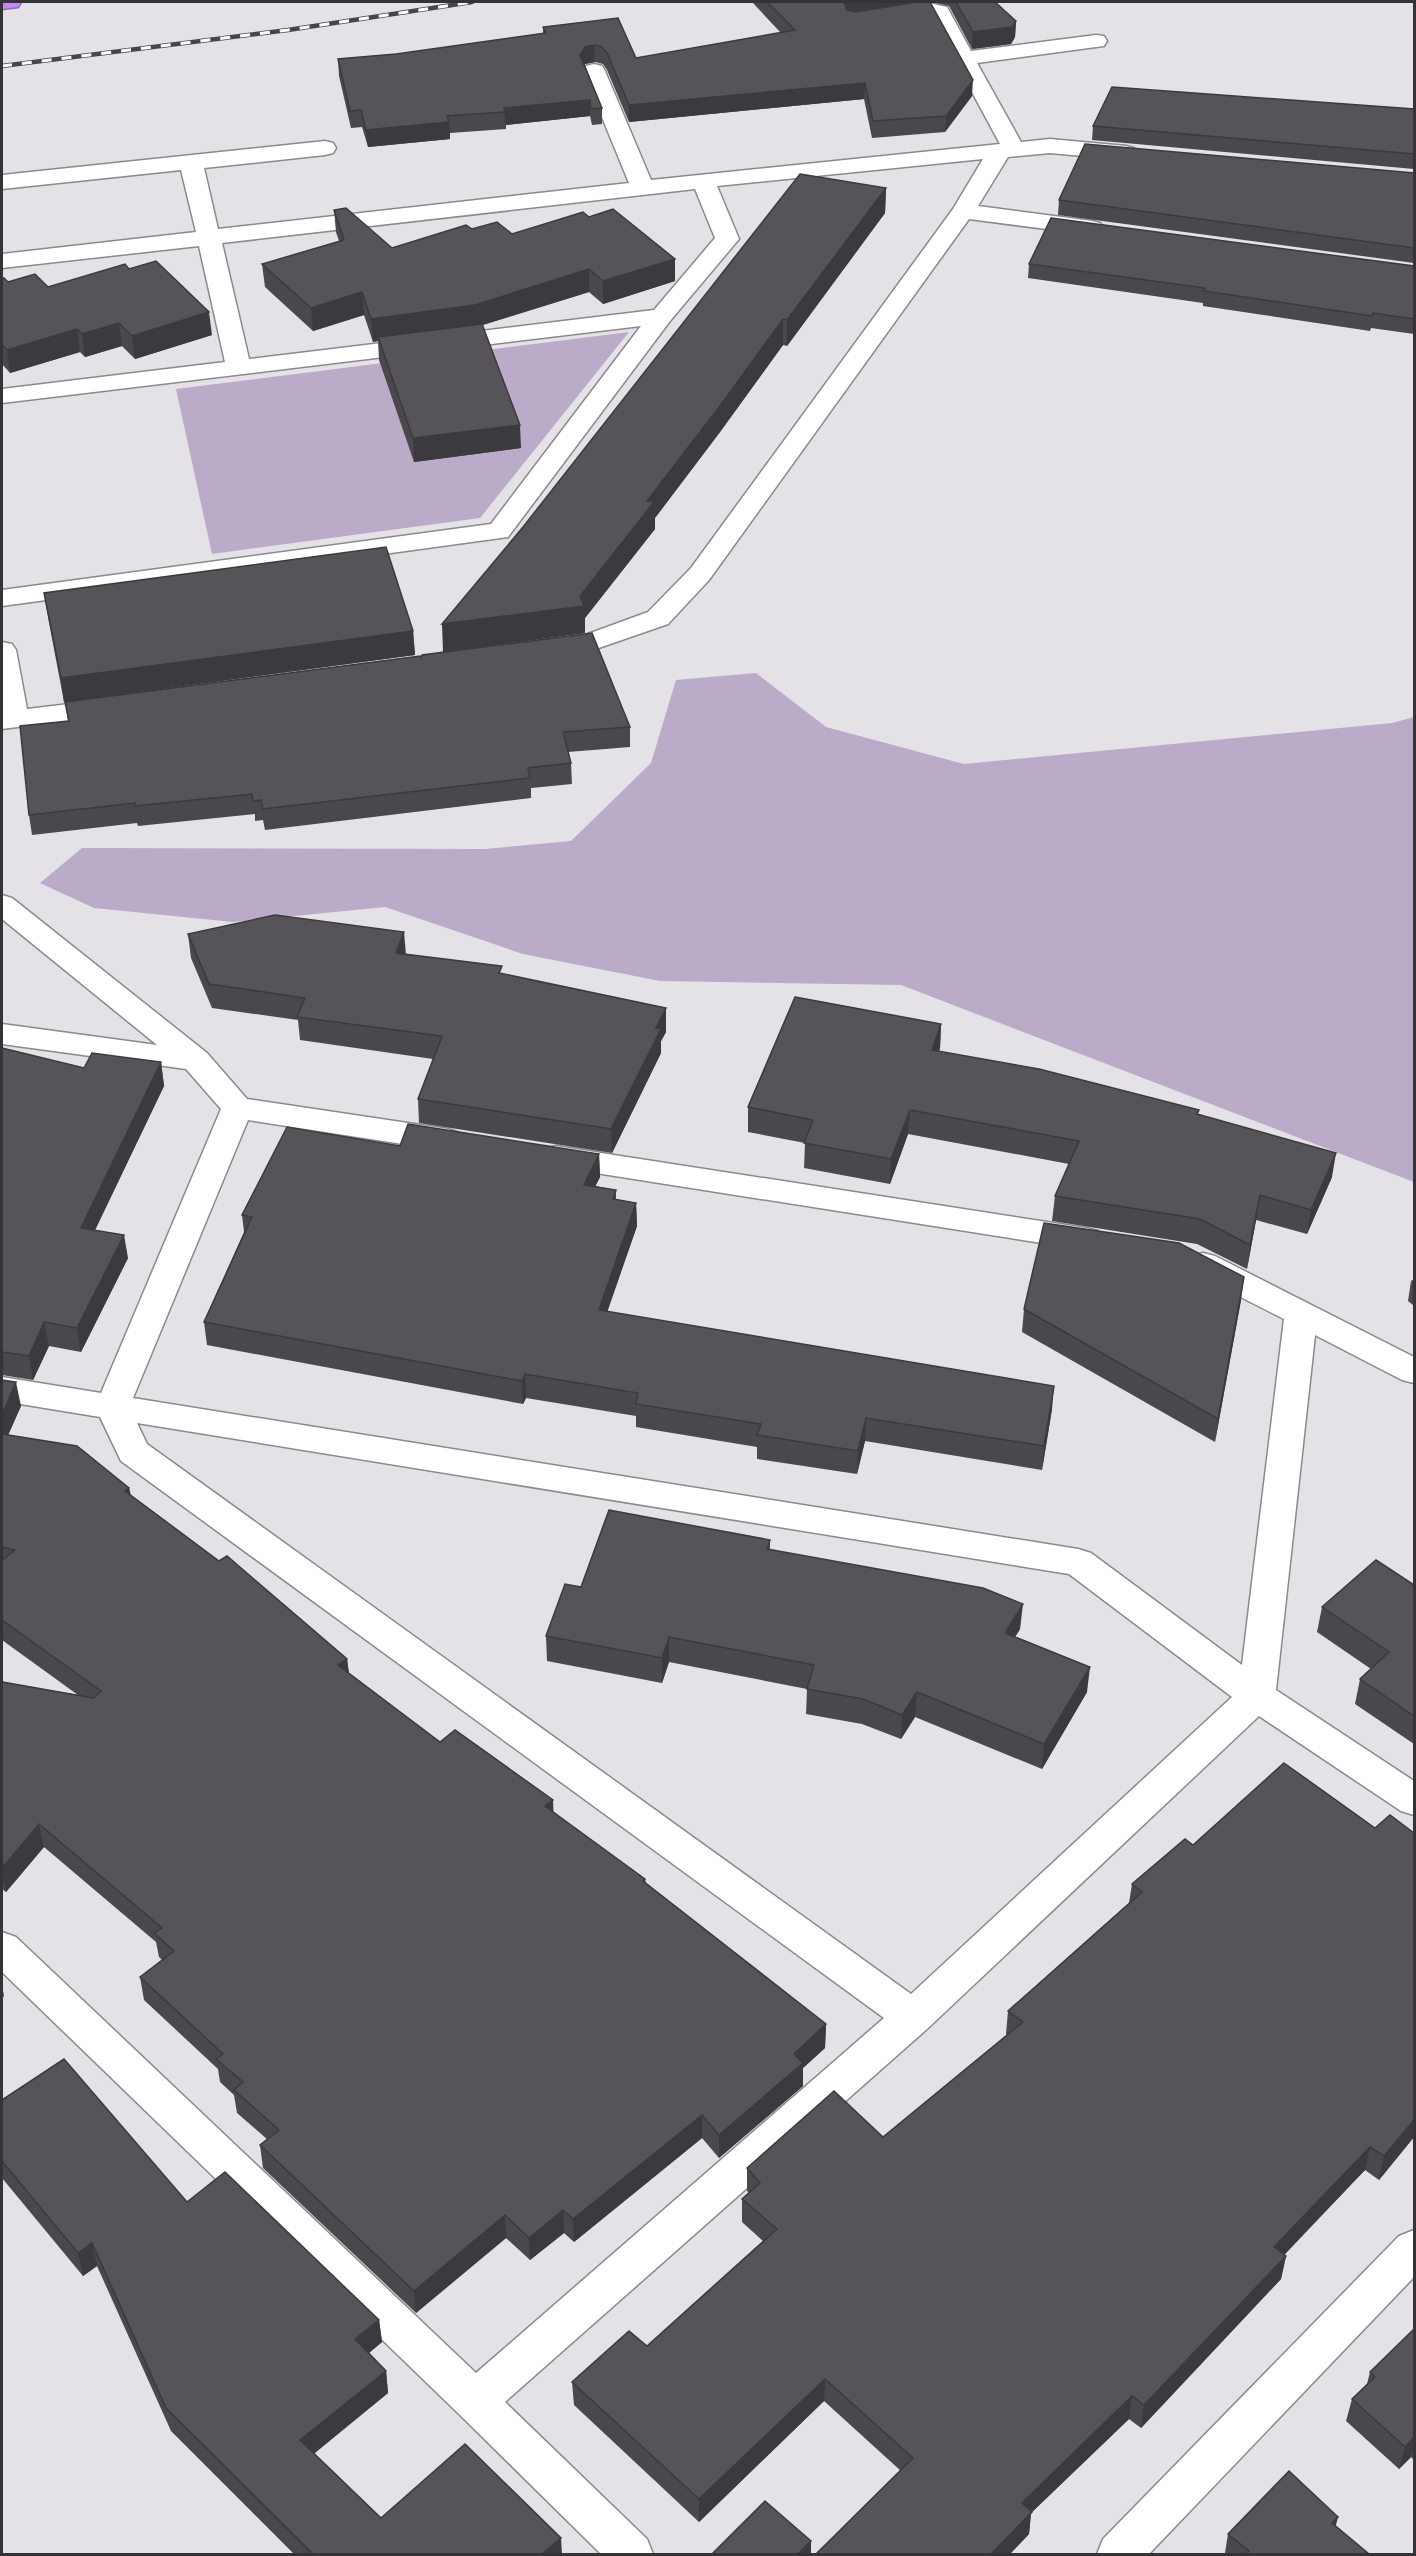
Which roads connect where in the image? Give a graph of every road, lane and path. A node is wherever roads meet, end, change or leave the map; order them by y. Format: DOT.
graph roads {
  1 [pos="10,2"];
  2 [pos="2,3"];
  3 [pos="867,18"];
  4 [pos="1096,41"];
  5 [pos="964,58"];
  6 [pos="594,71"];
  7 [pos="325,148"];
  8 [pos="1007,150"];
  9 [pos="1144,154"];
  10 [pos="191,162"];
  11 [pos="703,181"];
  12 [pos="2,182"];
  13 [pos="643,189"];
  14 [pos="963,211"];
  15 [pos="1118,231"];
  16 [pos="209,238"];
  17 [pos="2,261"];
  18 [pos="661,316"];
  19 [pos="239,368"];
  20 [pos="2,396"];
  21 [pos="2,598"];
  22 [pos="2,650"];
  23 [pos="531,651"];
  24 [pos="133,704"];
  25 [pos="8,720"];
  26 [pos="2,904"];
  27 [pos="2,1034"];
  28 [pos="196,1060"];
  29 [pos="237,1108"];
  30 [pos="473,1144"];
  31 [pos="533,1153"];
  32 [pos="1113,1243"];
  33 [pos="1172,1252"];
  34 [pos="1301,1314"];
  35 [pos="1414,1371"];
  36 [pos="2,1389"];
  37 [pos="112,1406"];
  38 [pos="1257,1696"];
  39 [pos="1414,1800"];
  40 [pos="2,1948"];
  41 [pos="913,2017"];
  42 [pos="1414,2249"];
  43 [pos="475,2400"];
  44 [pos="631,2554"];
  45 [pos="1119,2554"];
  1 -- 2 [label="highway"];
  3 -- 5 [label="street"];
  4 -- 5 [label="street"];
  5 -- 8 [label="street"];
  6 -- 13 [label="street"];
  7 -- 10 [label="street"];
  8 -- 9 [label="street"];
  8 -- 11 [label="street"];
  8 -- 14 [label="street"];
  10 -- 12 [label="street"];
  10 -- 16 [label="street"];
  11 -- 13 [label="street"];
  11 -- 18 [label="street"];
  13 -- 16 [label="street"];
  14 -- 15 [label="street"];
  14 -- 23 [label="street"];
  16 -- 17 [label="street"];
  16 -- 19 [label="street"];
  18 -- 19 [label="street"];
  18 -- 21 [label="street"];
  19 -- 20 [label="street"];
  22 -- 25 [label="street"];
  24 -- 25 [label="street"];
  26 -- 28 [label="street"];
  27 -- 28 [label="street"];
  28 -- 29 [label="street"];
  29 -- 30 [label="street"];
  29 -- 37 [label="street"];
  31 -- 32 [label="street"];
  33 -- 34 [label="street"];
  34 -- 35 [label="street"];
  34 -- 38 [label="street"];
  36 -- 37 [label="street"];
  37 -- 38 [label="street"];
  37 -- 41 [label="street"];
  38 -- 39 [label="street"];
  38 -- 41 [label="street"];
  40 -- 43 [label="street"];
  41 -- 43 [label="street"];
  42 -- 45 [label="street"];
  43 -- 44 [label="street"];
}
